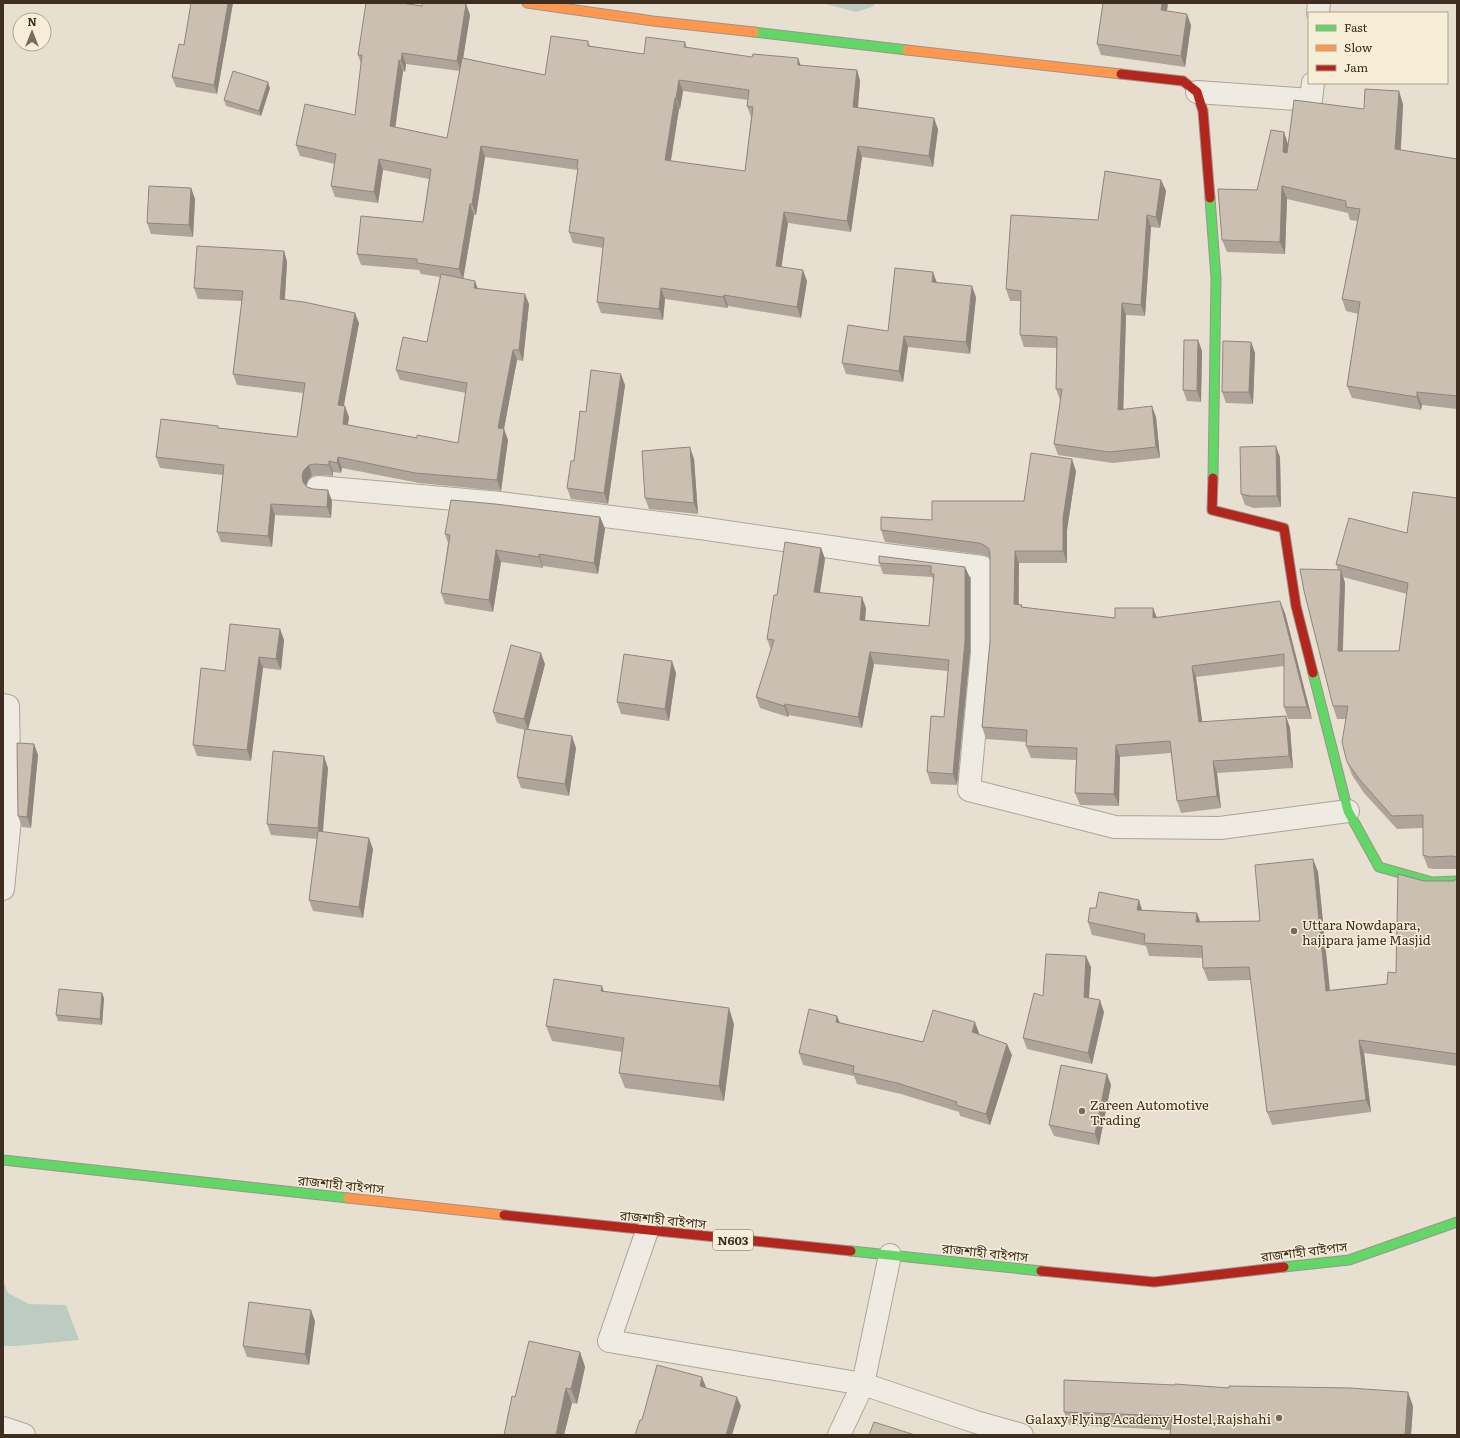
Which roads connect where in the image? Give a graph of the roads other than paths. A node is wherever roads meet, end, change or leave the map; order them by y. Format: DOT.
graph roads {
  1 [pos="527,3"];
  2 [pos="1313,84"];
  3 [pos="1197,92"];
  4 [pos="318,487"];
  5 [pos="3,705"];
  6 [pos="1348,811"];
  7 [pos="1457,881"];
  8 [pos="3,890"];
  9 [pos="3,1160"];
  10 [pos="1457,1222"];
  11 [pos="647,1231"];
  12 [pos="890,1255"];
  13 [pos="863,1384"];
  14 [pos="3,1428"];
  15 [pos="24,1435"];
  16 [pos="839,1435"];
  17 [pos="1022,1435"];
  1 -- 3 [label="main road"];
  2 -- 3 [label="street"];
  3 -- 6 [label="main road"];
  4 -- 6 [label="street"];
  5 -- 8 [label="street"];
  6 -- 7 [label="main road"];
  9 -- 11 [label="main road, রাজশাহী বাইপাস / N603"];
  10 -- 12 [label="main road, রাজশাহী বাইপাস / N603"];
  11 -- 12 [label="main road, রাজশাহী বাইপাস / N603"];
  11 -- 13 [label="street"];
  12 -- 13 [label="street"];
  13 -- 16 [label="street"];
  13 -- 17 [label="street"];
  14 -- 15 [label="street"];
}
